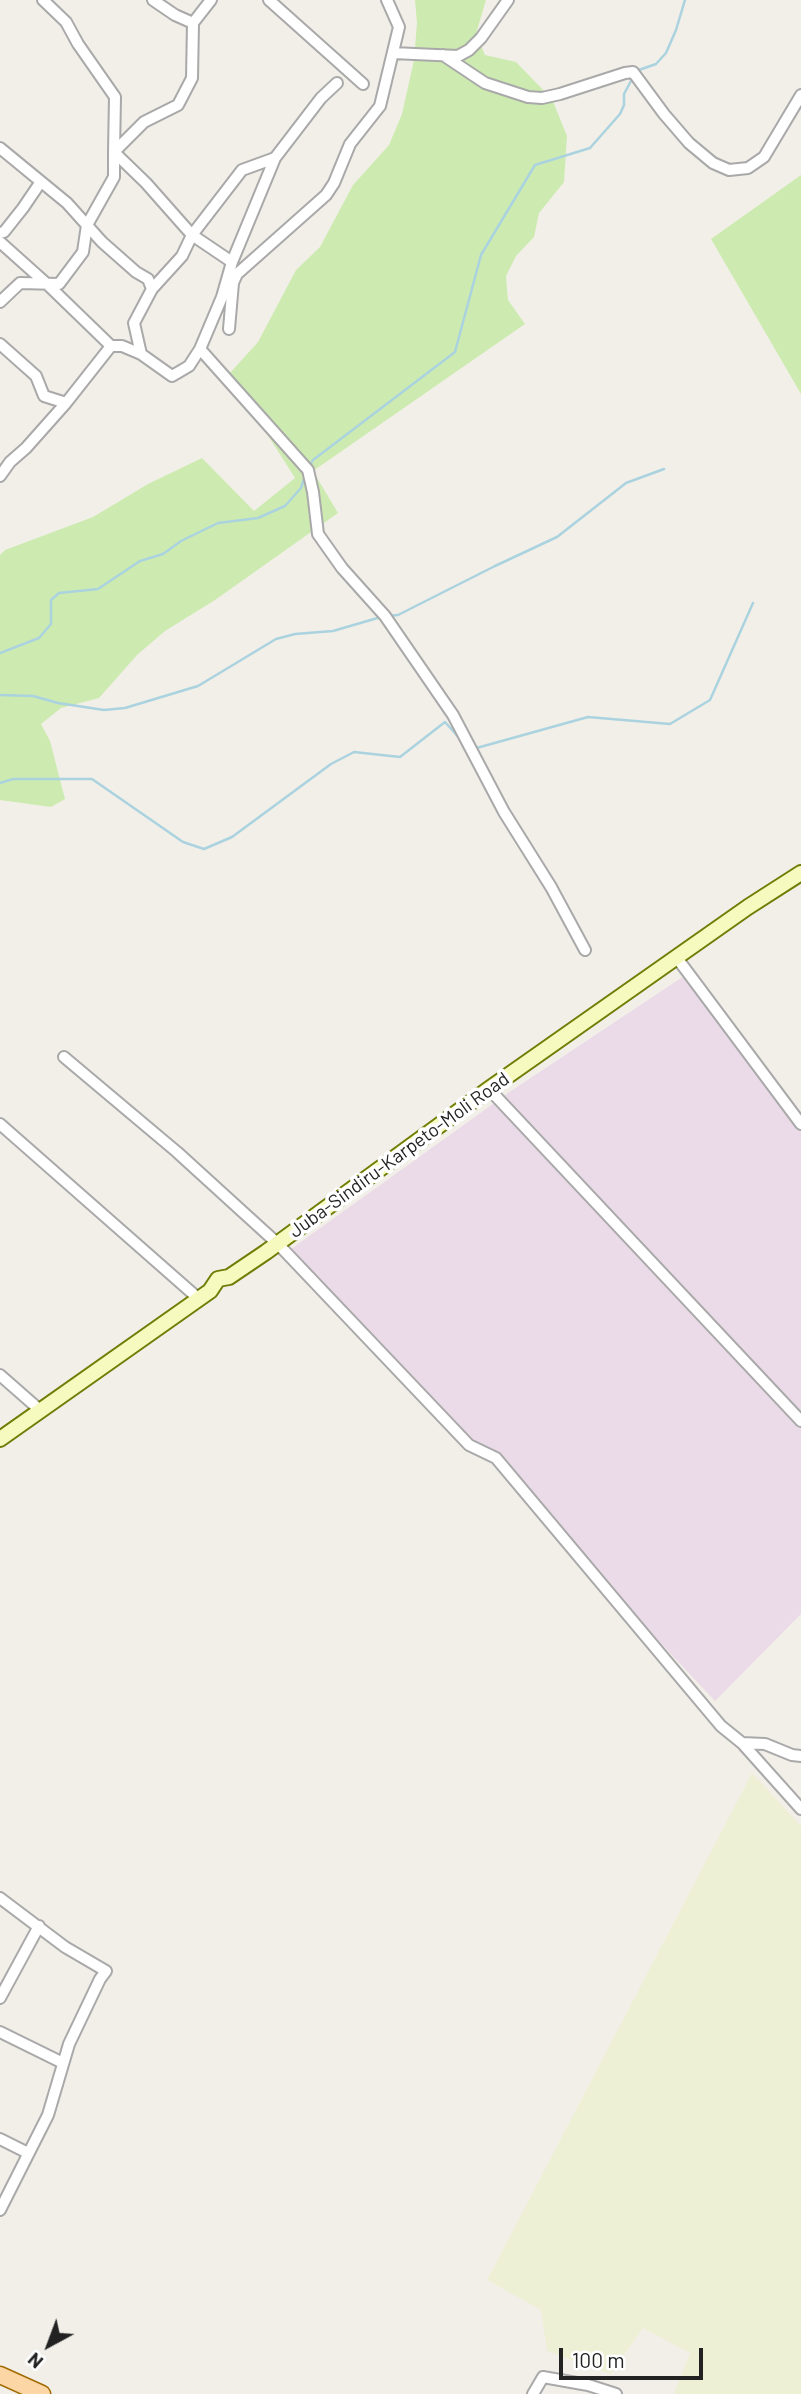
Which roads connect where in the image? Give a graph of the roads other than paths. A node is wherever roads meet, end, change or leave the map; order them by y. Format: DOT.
graph roads {
  1 [pos="43,0"];
  2 [pos="153,0"];
  3 [pos="211,0"];
  4 [pos="269,0"];
  5 [pos="387,0"];
  6 [pos="508,0"];
  7 [pos="193,23"];
  8 [pos="393,53"];
  9 [pos="443,55"];
  10 [pos="337,83"];
  11 [pos="363,83"];
  12 [pos="801,95"];
  13 [pos="0,148"];
  14 [pos="114,152"];
  15 [pos="275,158"];
  16 [pos="40,183"];
  17 [pos="87,225"];
  18 [pos="0,233"];
  19 [pos="192,235"];
  20 [pos="0,242"];
  21 [pos="232,262"];
  22 [pos="48,285"];
  23 [pos="152,289"];
  24 [pos="2,298"];
  25 [pos="229,329"];
  26 [pos="0,344"];
  27 [pos="111,346"];
  28 [pos="200,349"];
  29 [pos="141,354"];
  30 [pos="66,403"];
  31 [pos="0,454"];
  32 [pos="10,462"];
  33 [pos="0,476"];
  34 [pos="801,873"];
  35 [pos="585,950"];
  36 [pos="677,958"];
  37 [pos="64,1057"];
  38 [pos="489,1089"];
  39 [pos="0,1124"];
  40 [pos="801,1124"];
  41 [pos="278,1244"];
  42 [pos="199,1299"];
  43 [pos="0,1375"];
  44 [pos="41,1411"];
  45 [pos="801,1421"];
  46 [pos="0,1438"];
  47 [pos="742,1743"];
  48 [pos="801,1756"];
  49 [pos="801,1809"];
  50 [pos="0,1898"];
  51 [pos="39,1926"];
  52 [pos="0,1998"];
  53 [pos="0,2032"];
  54 [pos="63,2063"];
  55 [pos="0,2139"];
  56 [pos="28,2152"];
  57 [pos="0,2210"];
  58 [pos="0,2375"];
  59 [pos="42,2394"];
  60 [pos="533,2394"];
  61 [pos="615,2394"];
  1 -- 14 [label="street"];
  2 -- 7 [label="street"];
  3 -- 7 [label="street"];
  4 -- 11 [label="street"];
  5 -- 8 [label="street"];
  6 -- 9 [label="street"];
  7 -- 14 [label="street"];
  8 -- 9 [label="street"];
  8 -- 25 [label="street"];
  9 -- 12 [label="street"];
  10 -- 15 [label="street"];
  13 -- 16 [label="street"];
  14 -- 17 [label="street"];
  14 -- 19 [label="street"];
  15 -- 19 [label="street"];
  15 -- 21 [label="street"];
  16 -- 17 [label="street"];
  16 -- 18 [label="street"];
  17 -- 22 [label="street"];
  17 -- 23 [label="street"];
  19 -- 21 [label="street"];
  19 -- 23 [label="street"];
  20 -- 22 [label="street"];
  21 -- 28 [label="street"];
  22 -- 24 [label="street"];
  22 -- 27 [label="street"];
  23 -- 29 [label="street"];
  26 -- 30 [label="street"];
  27 -- 29 [label="street"];
  27 -- 30 [label="street"];
  28 -- 29 [label="street"];
  28 -- 35 [label="street"];
  30 -- 32 [label="street"];
  31 -- 32 [label="street"];
  32 -- 33 [label="street"];
  34 -- 36 [label="main road, Juba-Sindiru-Karpeto-Moli Road"];
  36 -- 38 [label="main road, Juba-Sindiru-Karpeto-Moli Road"];
  36 -- 40 [label="street"];
  37 -- 41 [label="street"];
  38 -- 41 [label="main road, Juba-Sindiru-Karpeto-Moli Road"];
  38 -- 45 [label="street"];
  39 -- 42 [label="street"];
  41 -- 42 [label="main road, Juba-Sindiru-Karpeto-Moli Road"];
  41 -- 47 [label="street"];
  42 -- 44 [label="main road, Juba-Sindiru-Karpeto-Moli Road"];
  43 -- 44 [label="street"];
  44 -- 46 [label="main road, Juba-Sindiru-Karpeto-Moli Road"];
  47 -- 48 [label="street"];
  47 -- 49 [label="street"];
  50 -- 51 [label="street"];
  51 -- 52 [label="street"];
  51 -- 54 [label="street"];
  53 -- 54 [label="street"];
  54 -- 56 [label="street"];
  55 -- 56 [label="street"];
  56 -- 57 [label="street"];
  58 -- 59 [label="main road"];
  60 -- 61 [label="street"];
}
